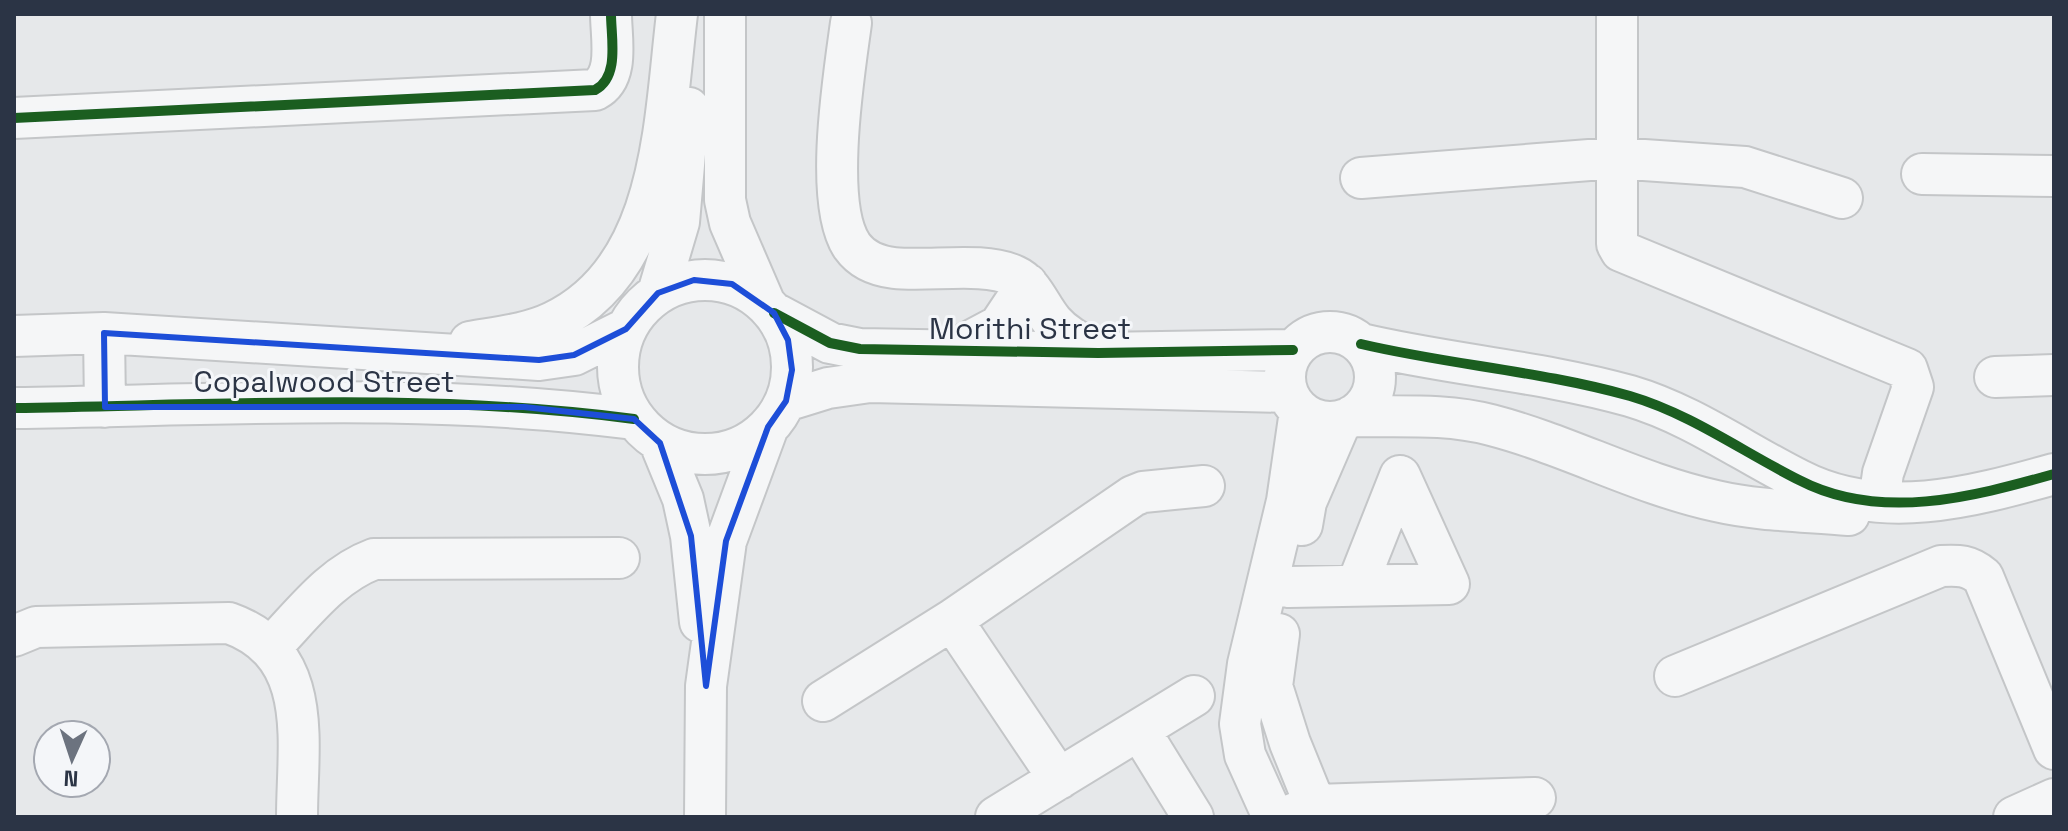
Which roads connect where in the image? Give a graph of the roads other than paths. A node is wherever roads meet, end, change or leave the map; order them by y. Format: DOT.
graph roads {
  1 [pos="611,14"];
  2 [pos="677,14"];
  3 [pos="695,14"];
  4 [pos="725,14"];
  5 [pos="1617,14"];
  6 [pos="851,23"];
  7 [pos="14,118"];
  8 [pos="1615,158"];
  9 [pos="1922,174"];
  10 [pos="2054,176"];
  11 [pos="1361,178"];
  12 [pos="1842,198"];
  13 [pos="1027,284"];
  14 [pos="658,293"];
  15 [pos="769,308"];
  16 [pos="626,329"];
  17 [pos="104,333"];
  18 [pos="14,336"];
  19 [pos="1361,344"];
  20 [pos="1293,350"];
  21 [pos="407,351"];
  22 [pos="951,352"];
  23 [pos="1098,353"];
  24 [pos="2054,375"];
  25 [pos="1995,377"];
  26 [pos="1294,402"];
  27 [pos="105,407"];
  28 [pos="14,408"];
  29 [pos="777,414"];
  30 [pos="1346,418"];
  31 [pos="647,431"];
  32 [pos="2054,476"];
  33 [pos="1204,486"];
  34 [pos="1879,501"];
  35 [pos="619,558"];
  36 [pos="1278,585"];
  37 [pos="1357,585"];
  38 [pos="952,620"];
  39 [pos="14,636"];
  40 [pos="271,647"];
  41 [pos="2040,675"];
  42 [pos="1675,676"];
  43 [pos="706,686"];
  44 [pos="1194,696"];
  45 [pos="823,701"];
  46 [pos="1140,731"];
  47 [pos="2054,749"];
  48 [pos="1059,779"];
  49 [pos="1535,798"];
  50 [pos="2054,799"];
  51 [pos="1307,813"];
  52 [pos="297,817"];
  53 [pos="705,817"];
  54 [pos="996,817"];
  55 [pos="1193,817"];
  56 [pos="1273,817"];
  57 [pos="2014,817"];
  1 -- 7 [label="street"];
  2 -- 21 [label="street"];
  3 -- 14 [label="street"];
  4 -- 15 [label="street"];
  5 -- 8 [label="street"];
  6 -- 13 [label="street"];
  8 -- 11 [label="street"];
  8 -- 12 [label="street"];
  8 -- 34 [label="street"];
  9 -- 10 [label="street"];
  13 -- 22 [label="street"];
  13 -- 23 [label="street"];
  14 -- 15 [label="street"];
  14 -- 16 [label="street"];
  15 -- 22 [label="street, Morithi Street"];
  15 -- 29 [label="street"];
  16 -- 21 [label="street, Copalwood Street"];
  16 -- 31 [label="street"];
  17 -- 18 [label="street, Copalwood Street"];
  17 -- 21 [label="street, Copalwood Street"];
  17 -- 27 [label="street"];
  19 -- 20 [label="street, Morithi Street"];
  19 -- 30 [label="street"];
  19 -- 34 [label="street, Morithi Street"];
  20 -- 23 [label="street, Morithi Street"];
  20 -- 26 [label="street"];
  22 -- 23 [label="street, Morithi Street"];
  24 -- 25 [label="street"];
  26 -- 29 [label="street, Morithi Street"];
  26 -- 30 [label="street, Morithi Street"];
  26 -- 36 [label="street"];
  27 -- 28 [label="street, Copalwood Street"];
  27 -- 31 [label="street, Copalwood Street"];
  29 -- 31 [label="street"];
  29 -- 43 [label="street"];
  30 -- 32 [label="street, Morithi Street"];
  30 -- 36 [label="street"];
  31 -- 43 [label="street"];
  32 -- 34 [label="street, Morithi Street"];
  33 -- 38 [label="street"];
  35 -- 40 [label="street"];
  36 -- 37 [label="street"];
  36 -- 51 [label="street"];
  36 -- 56 [label="street"];
  38 -- 45 [label="street"];
  38 -- 48 [label="street"];
  39 -- 40 [label="street"];
  40 -- 52 [label="street"];
  41 -- 42 [label="street"];
  41 -- 47 [label="street"];
  43 -- 53 [label="street"];
  44 -- 46 [label="street"];
  46 -- 48 [label="street"];
  46 -- 55 [label="street"];
  48 -- 54 [label="street"];
  49 -- 51 [label="street"];
  50 -- 57 [label="street"];
}
